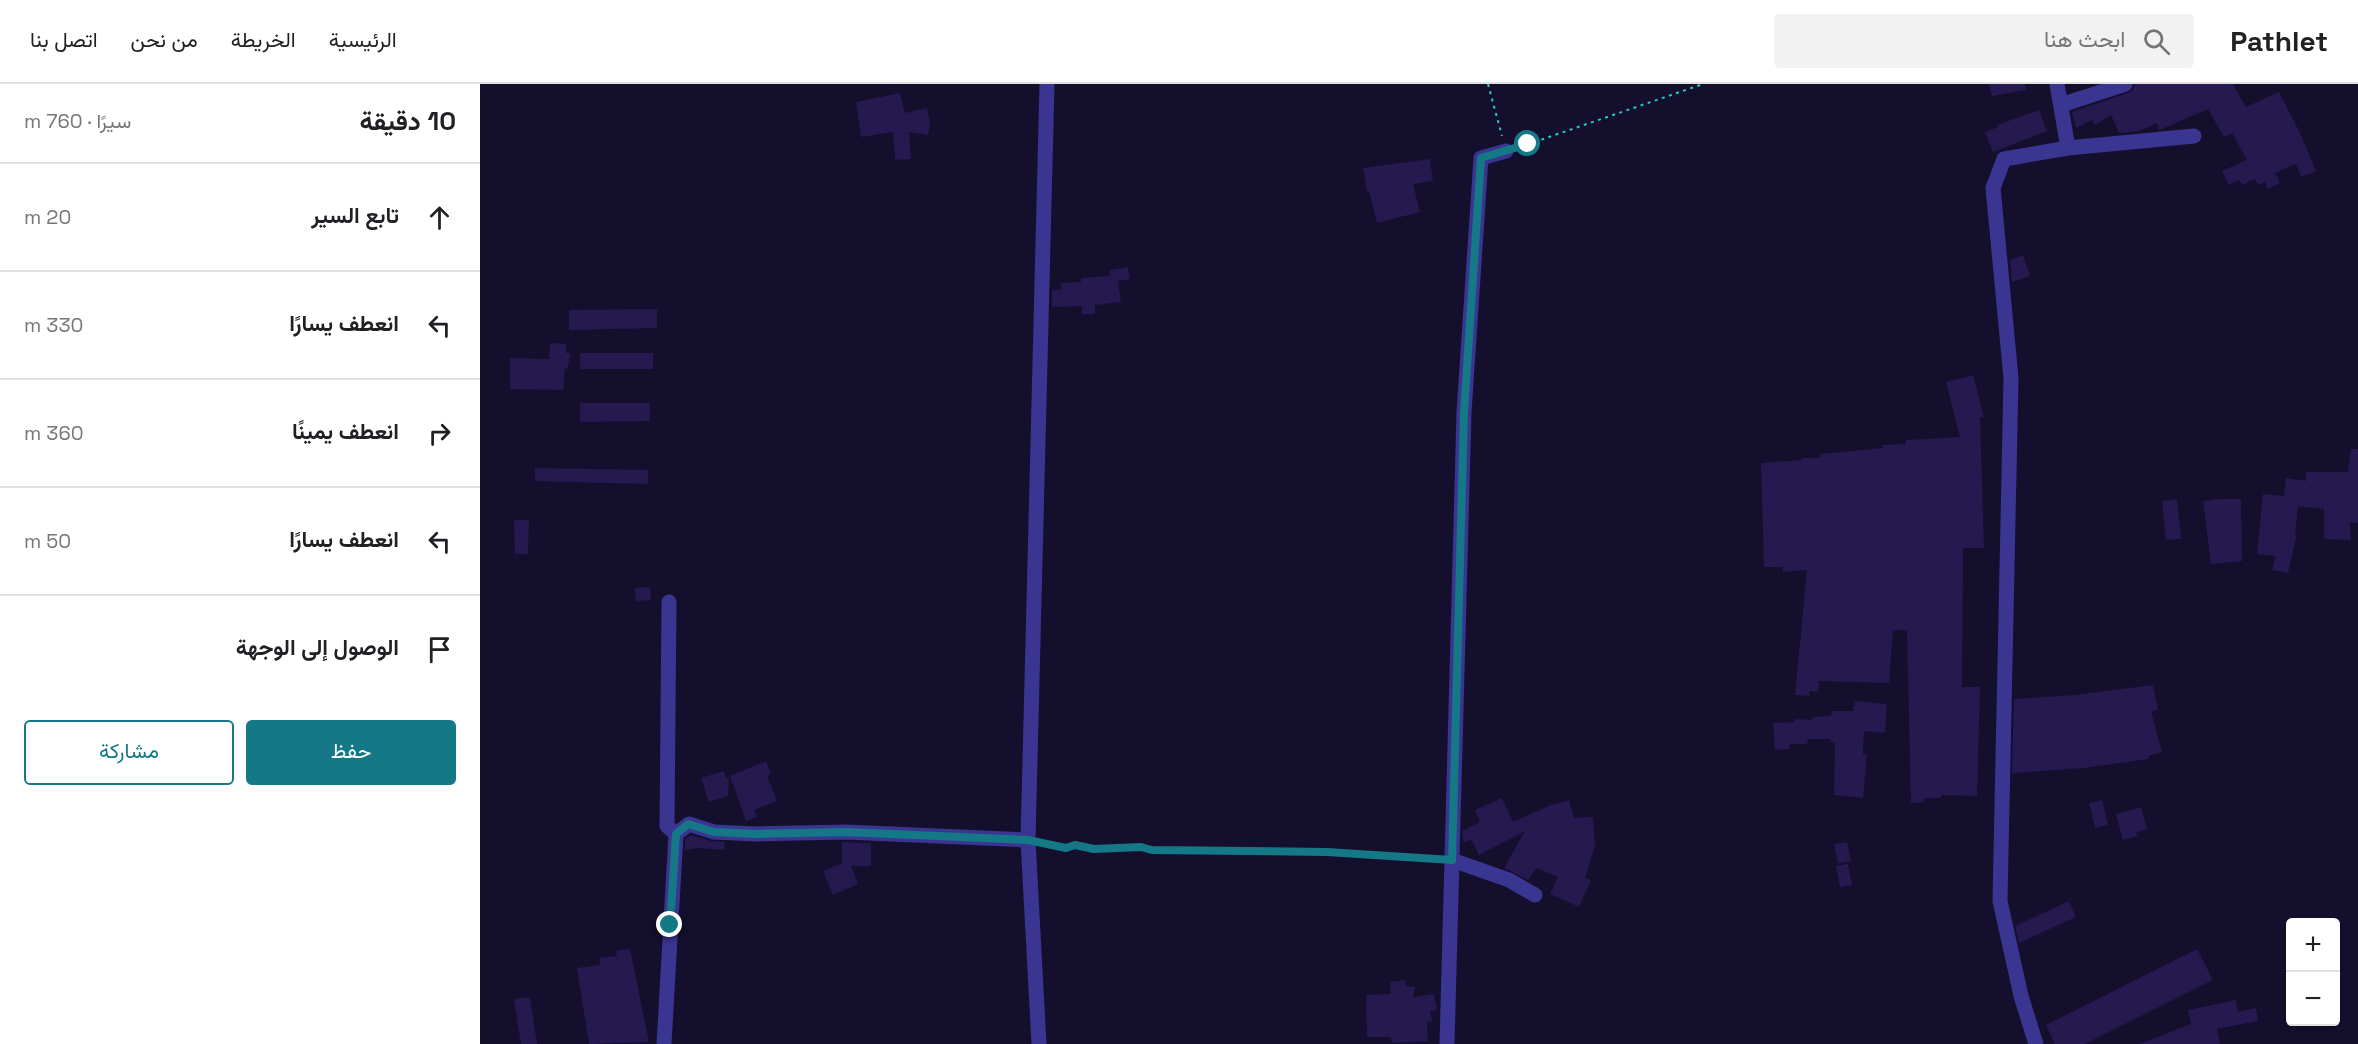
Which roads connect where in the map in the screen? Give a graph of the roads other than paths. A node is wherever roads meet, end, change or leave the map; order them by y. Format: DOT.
graph roads {
  1 [pos="1047,84"];
  2 [pos="2057,84"];
  3 [pos="2125,84"];
  4 [pos="2061,105"];
  5 [pos="2194,136"];
  6 [pos="2068,148"];
  7 [pos="1506,151"];
  8 [pos="669,602"];
  9 [pos="671,830"];
  10 [pos="1028,840"];
  11 [pos="1452,860"];
  12 [pos="1535,895"];
  13 [pos="664,1044"];
  14 [pos="1040,1044"];
  15 [pos="1447,1044"];
  16 [pos="2036,1044"];
  1 -- 10 [label="street"];
  2 -- 4 [label="street"];
  3 -- 4 [label="street"];
  4 -- 6 [label="street"];
  5 -- 6 [label="street"];
  6 -- 16 [label="street"];
  7 -- 11 [label="street"];
  8 -- 9 [label="street"];
  9 -- 10 [label="street"];
  9 -- 13 [label="street"];
  10 -- 14 [label="street"];
  11 -- 12 [label="street"];
  11 -- 15 [label="street"];
}
